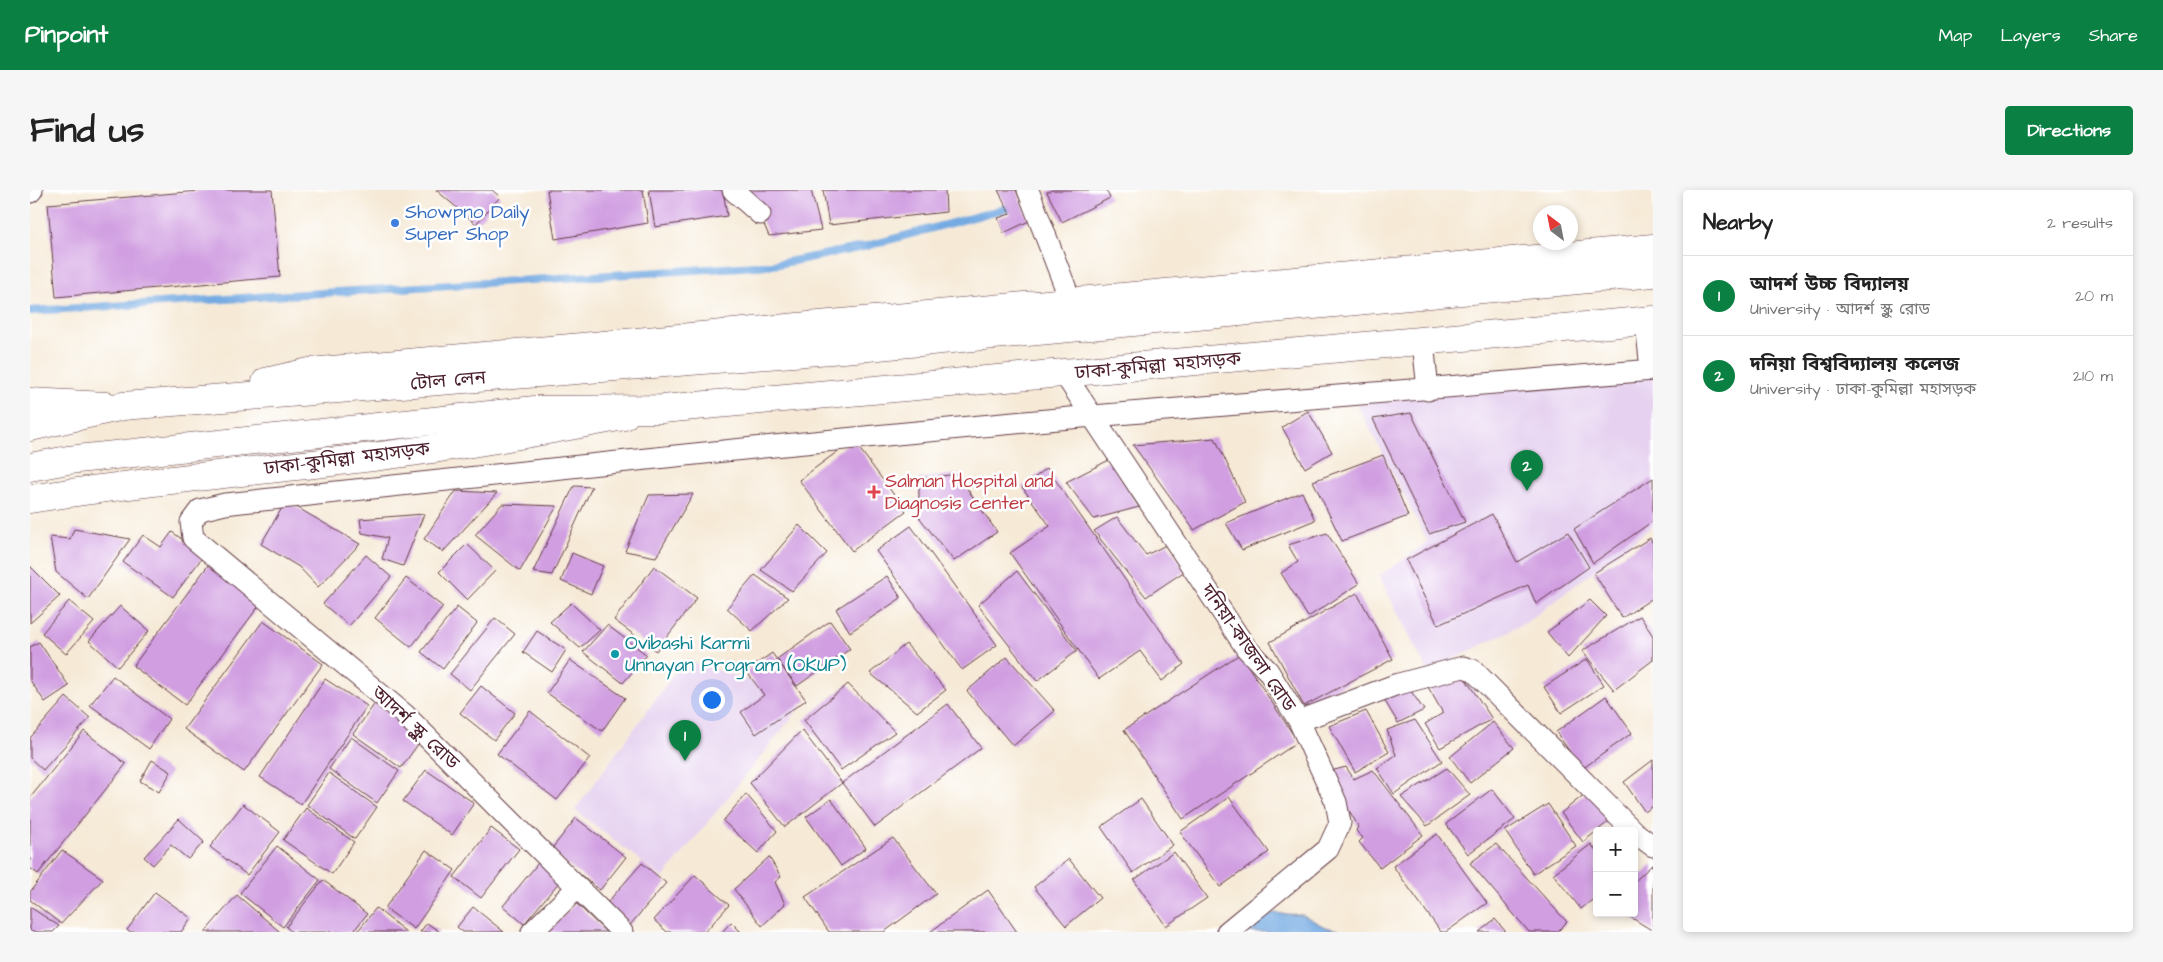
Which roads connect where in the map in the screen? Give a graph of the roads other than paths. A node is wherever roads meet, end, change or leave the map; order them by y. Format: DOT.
graph roads {
  1 [pos="733,190"];
  2 [pos="1031,199"];
  3 [pos="760,214"];
  4 [pos="1653,248"];
  5 [pos="1653,273"];
  6 [pos="1071,302"];
  7 [pos="1649,321"];
  8 [pos="1423,342"];
  9 [pos="1652,370"];
  10 [pos="1065,375"];
  11 [pos="1428,390"];
  12 [pos="30,402"];
  13 [pos="168,403"];
  14 [pos="124,406"];
  15 [pos="30,408"];
  16 [pos="662,409"];
  17 [pos="1093,416"];
  18 [pos="30,427"];
  19 [pos="30,467"];
  20 [pos="30,499"];
  21 [pos="1299,721"];
  22 [pos="1628,827"];
  23 [pos="1638,836"];
  24 [pos="1653,846"];
  25 [pos="577,888"];
  26 [pos="532,932"];
  27 [pos="622,932"];
  28 [pos="1227,932"];
  1 -- 3 [label="street"];
  2 -- 6 [label="street"];
  4 -- 6 [label="main road"];
  5 -- 13 [label="main road, টোল লেন"];
  6 -- 13 [label="main road"];
  7 -- 8 [label="main road, ঢাকা–কুমিল্লা মহাসড়ক"];
  7 -- 9 [label="street"];
  8 -- 10 [label="main road, ঢাকা–কুমিল্লা মহাসড়ক"];
  8 -- 11 [label="street"];
  9 -- 11 [label="street"];
  10 -- 16 [label="main road, ঢাকা–কুমিল্লা মহাসড়ক"];
  10 -- 17 [label="street, দনিয়া-কাজলা রোড"];
  11 -- 17 [label="street"];
  12 -- 14 [label="main road"];
  13 -- 14 [label="main road, টোল লেন"];
  14 -- 15 [label="main road"];
  14 -- 18 [label="main road, টোল লেন"];
  16 -- 19 [label="main road, ঢাকা–কুমিল্লা মহাসড়ক"];
  16 -- 20 [label="main road, ঢাকা–কুমিল্লা মহাসড়ক"];
  17 -- 21 [label="street, দনিয়া-কাজলা রোড"];
  17 -- 25 [label="street, আদর্শ স্কুল রোড"];
  21 -- 22 [label="street"];
  21 -- 28 [label="street, দনিয়া-কাজলা রোড"];
  23 -- 24 [label="street"];
  25 -- 26 [label="street"];
  25 -- 27 [label="street, আদর্শ স্কুল রোড"];
}
